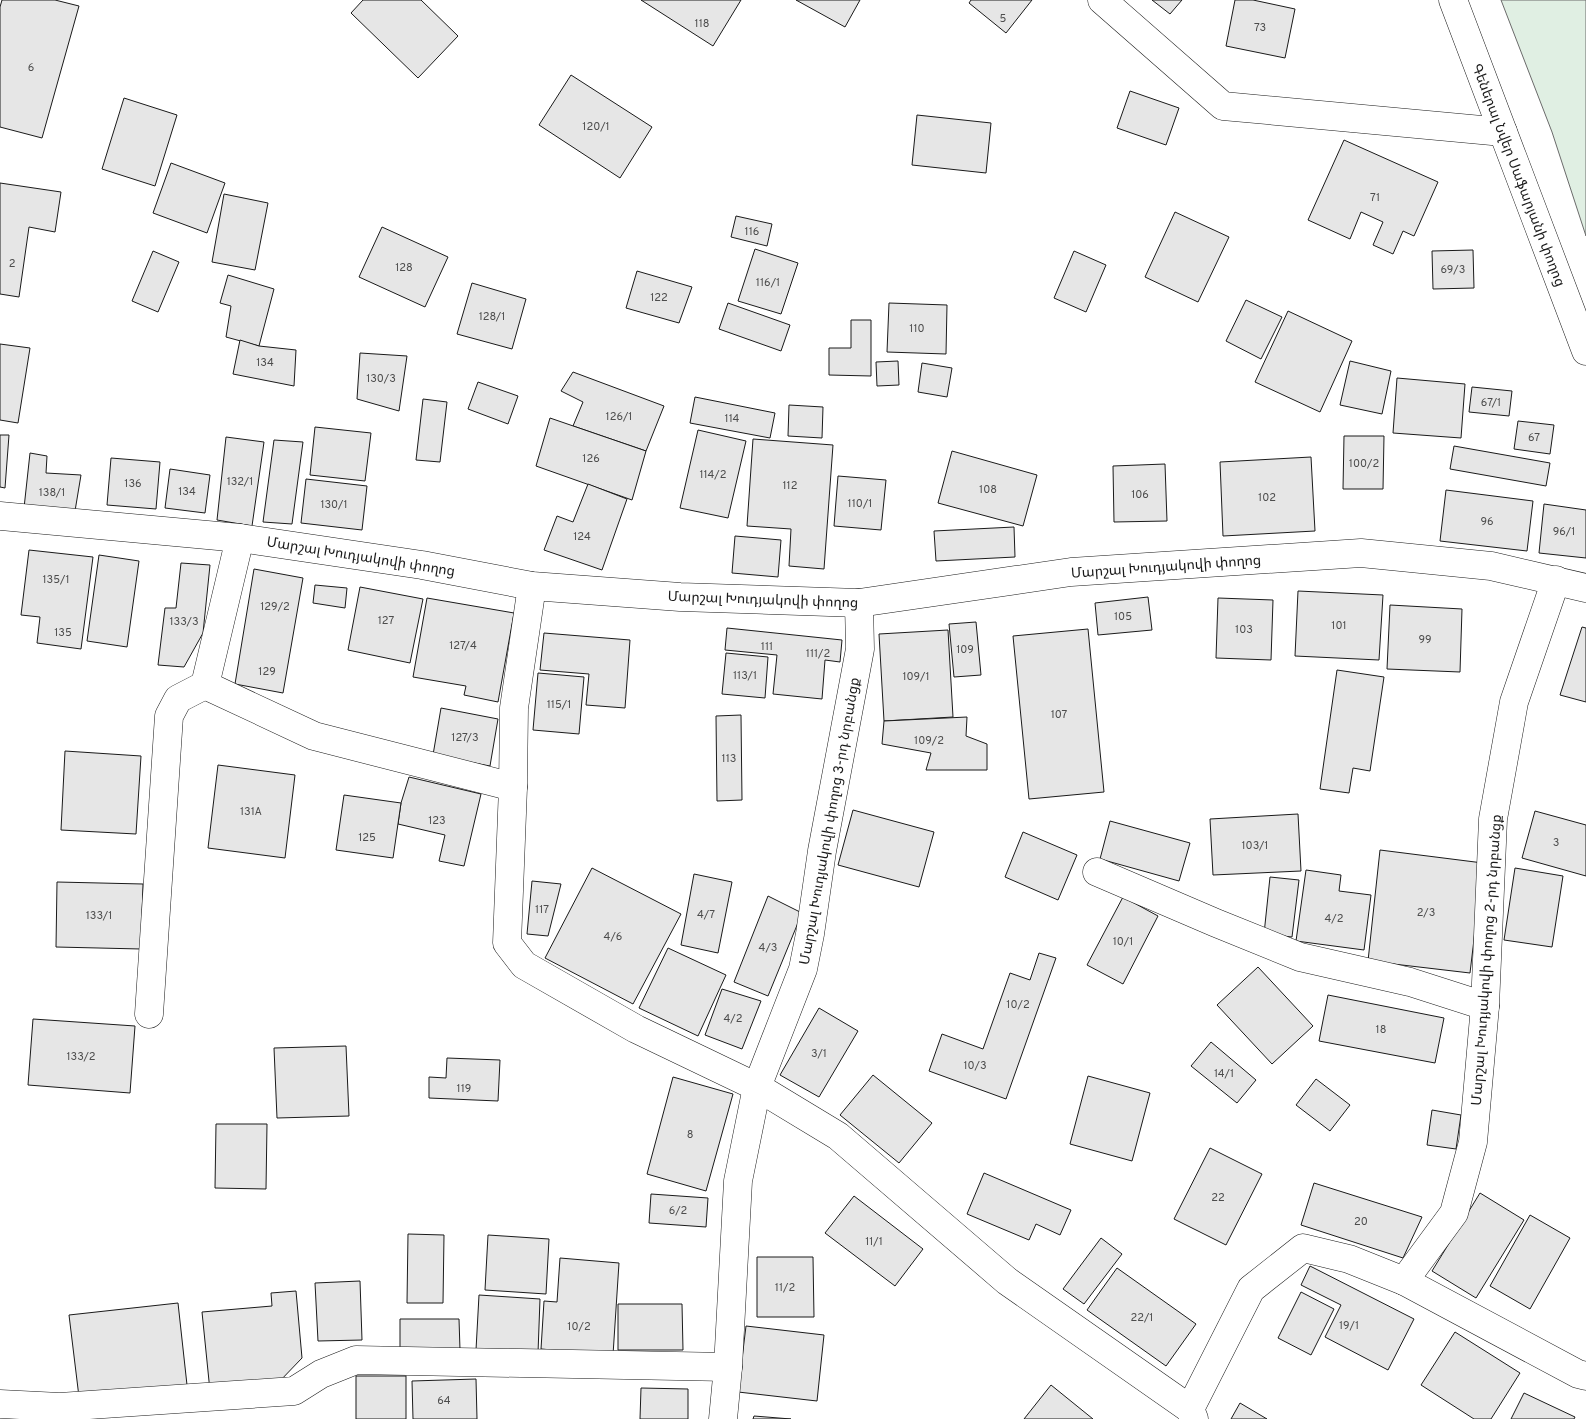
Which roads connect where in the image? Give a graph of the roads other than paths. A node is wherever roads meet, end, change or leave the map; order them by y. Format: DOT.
graph roads {
  1 [pos="1102,0"];
  2 [pos="1453,0"];
  3 [pos="1503,132"];
  4 [pos="1586,351"];
  5 [pos="0,516"];
  6 [pos="240,538"];
  7 [pos="1556,580"];
  8 [pos="532,586"];
  9 [pos="1586,588"];
  10 [pos="859,602"];
  11 [pos="205,685"];
  12 [pos="513,788"];
  13 [pos="1097,872"];
  14 [pos="1485,1006"];
  15 [pos="149,1014"];
  16 [pos="757,1087"];
  17 [pos="1404,1281"];
  18 [pos="728,1367"];
  19 [pos="1586,1376"];
  20 [pos="0,1404"];
  21 [pos="1192,1414"];
  22 [pos="724,1419"];
  1 -- 3 [label="street"];
  2 -- 3 [label="street, Գեներալ Նվեր Սաֆարյանի փողոց"];
  3 -- 4 [label="street, Գեներալ Նվեր Սաֆարյանի փողոց"];
  5 -- 6 [label="street, Մարշալ Խուդյակովի փողոց"];
  6 -- 8 [label="street, Մարշալ Խուդյակովի փողոց"];
  6 -- 11 [label="street"];
  7 -- 9 [label="street, Մարշալ Խուդյակովի փողոց"];
  7 -- 10 [label="street, Մարշալ Խուդյակովի փողոց"];
  7 -- 14 [label="street, Մարշալ Խուդյակովի փողոց 2-րդ նրբանցք"];
  8 -- 10 [label="street, Մարշալ Խուդյակովի փողոց"];
  8 -- 12 [label="street"];
  10 -- 16 [label="street, Մարշալ Խուդյակովի փողոց 3-րդ նրբանցք"];
  11 -- 12 [label="street"];
  11 -- 15 [label="street"];
  12 -- 16 [label="street"];
  13 -- 14 [label="street"];
  14 -- 17 [label="street, Մարշալ Խուդյակովի փողոց 2-րդ նրբանցք"];
  16 -- 18 [label="street, Մարշալ Խուդյակովի փողոց 3-րդ նրբանցք"];
  16 -- 21 [label="street"];
  17 -- 19 [label="street"];
  17 -- 21 [label="street"];
  18 -- 20 [label="street"];
  18 -- 22 [label="street, Մարշալ Խուդյակովի փողոց 3-րդ նրբանցք"];
}
